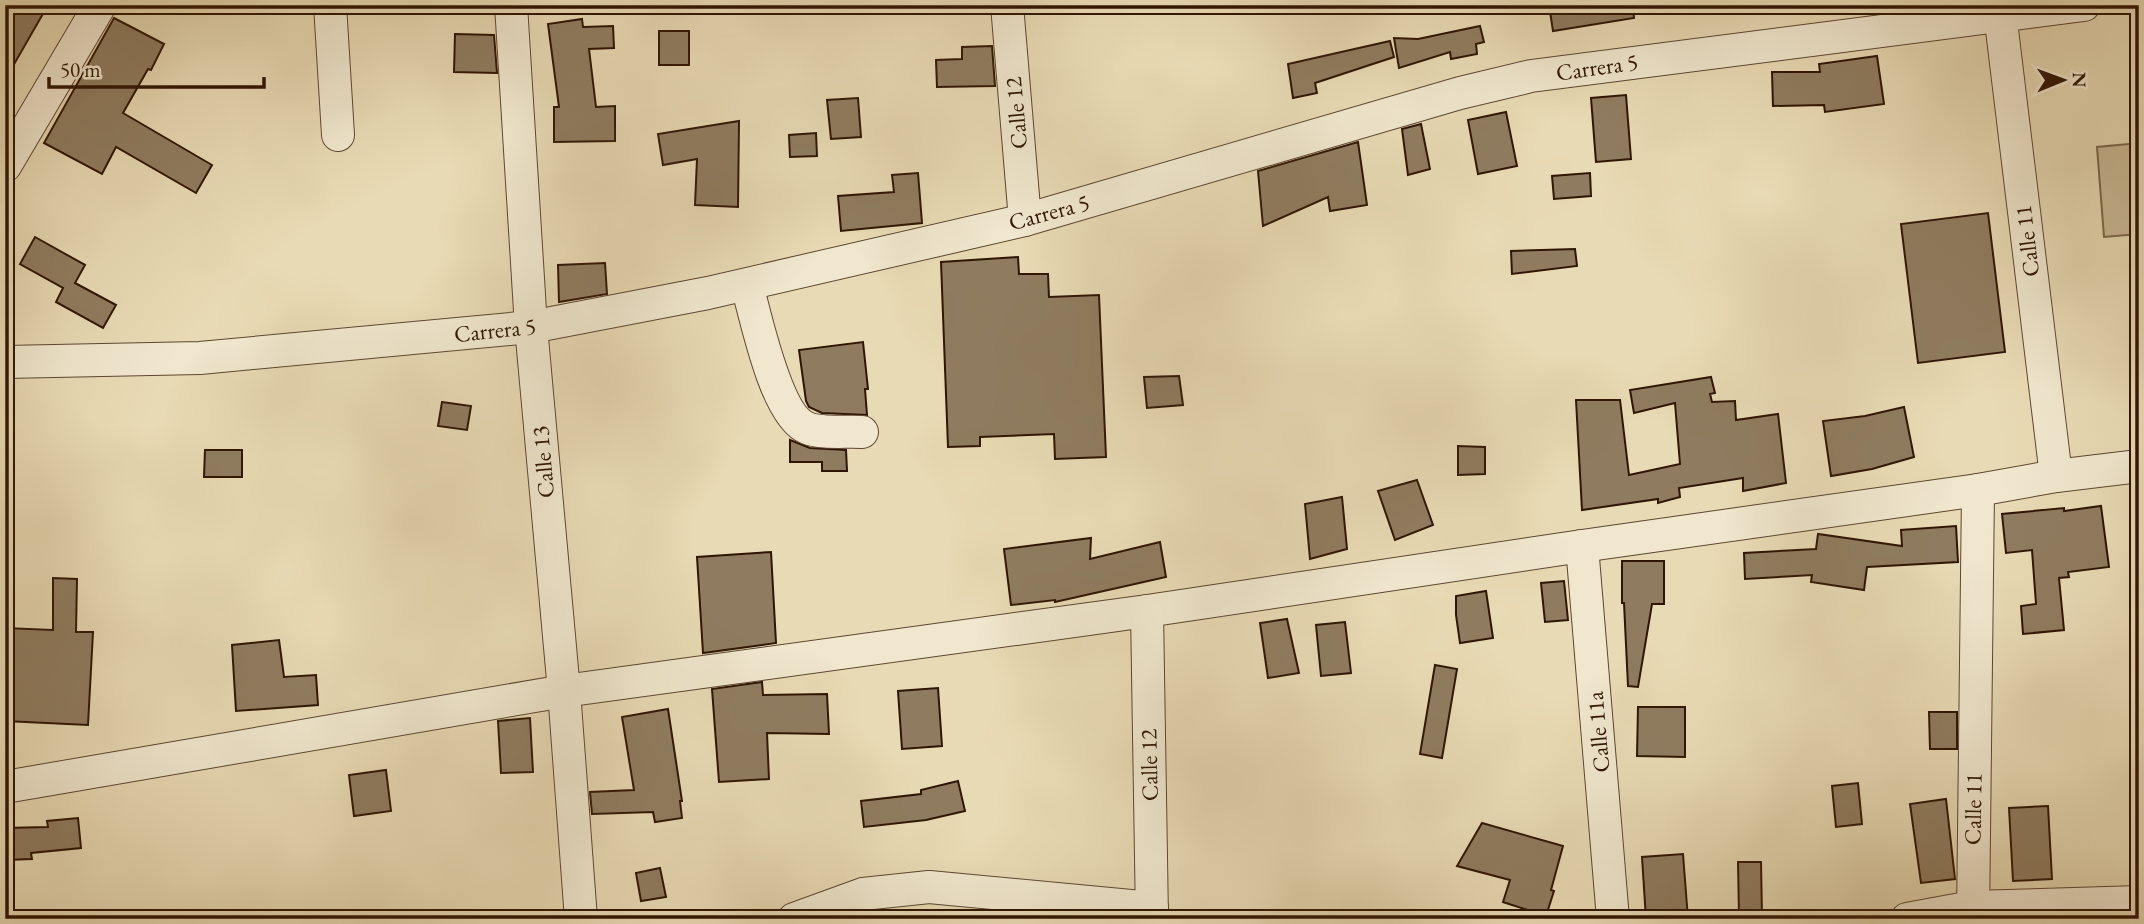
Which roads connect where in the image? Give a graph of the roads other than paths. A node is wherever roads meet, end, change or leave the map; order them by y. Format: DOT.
graph roads {
  1 [pos="100,5"];
  2 [pos="330,5"];
  3 [pos="512,5"];
  4 [pos="1007,5"];
  5 [pos="2084,5"];
  6 [pos="1999,11"];
  7 [pos="338,135"];
  8 [pos="5,166"];
  9 [pos="1025,220"];
  10 [pos="747,285"];
  11 [pos="530,327"];
  12 [pos="5,362"];
  13 [pos="862,432"];
  14 [pos="2139,466"];
  15 [pos="2056,476"];
  16 [pos="1978,490"];
  17 [pos="1582,546"];
  18 [pos="1147,611"];
  19 [pos="564,691"];
  20 [pos="5,787"];
  21 [pos="2139,901"];
  22 [pos="1152,913"];
  23 [pos="1972,913"];
  24 [pos="582,919"];
  25 [pos="794,919"];
  26 [pos="1613,919"];
  27 [pos="1907,919"];
  1 -- 8 [label="street"];
  2 -- 7 [label="street"];
  3 -- 11 [label="street, Calle 13"];
  4 -- 9 [label="street, Calle 12"];
  5 -- 6 [label="street, Carrera 5"];
  6 -- 9 [label="street, Carrera 5"];
  6 -- 15 [label="street, Calle 11"];
  9 -- 10 [label="street, Carrera 5"];
  10 -- 11 [label="street, Carrera 5"];
  10 -- 13 [label="street"];
  11 -- 12 [label="street, Carrera 5"];
  11 -- 19 [label="street, Calle 13"];
  14 -- 15 [label="street"];
  15 -- 16 [label="street"];
  16 -- 17 [label="street"];
  16 -- 23 [label="street, Calle 11"];
  17 -- 18 [label="street"];
  17 -- 26 [label="street, Calle 11a"];
  18 -- 19 [label="street"];
  18 -- 22 [label="street, Calle 12"];
  19 -- 20 [label="street"];
  19 -- 24 [label="street, Calle 13"];
  21 -- 23 [label="street"];
  22 -- 25 [label="street"];
  23 -- 27 [label="street"];
}
